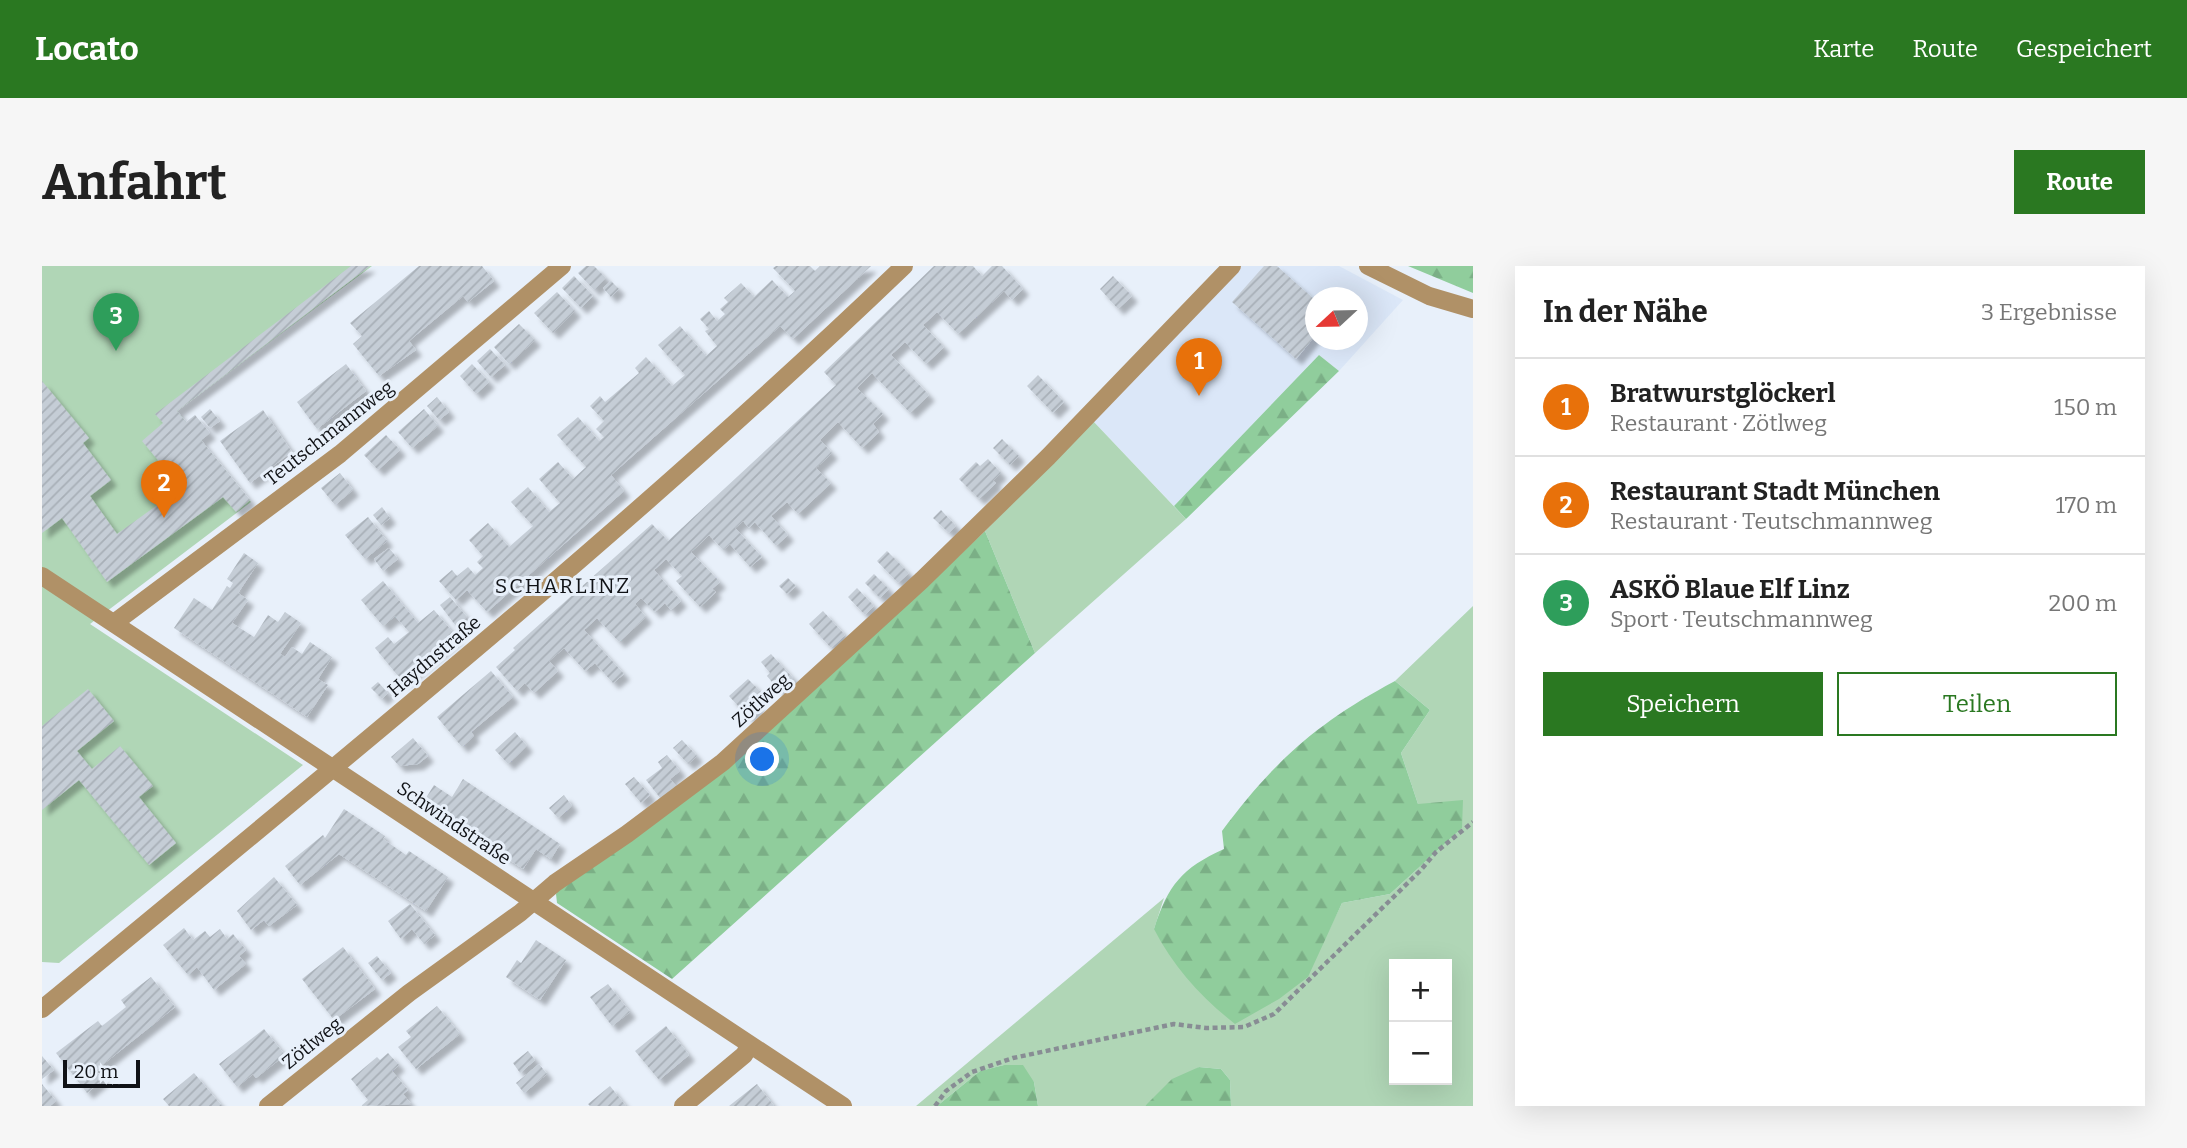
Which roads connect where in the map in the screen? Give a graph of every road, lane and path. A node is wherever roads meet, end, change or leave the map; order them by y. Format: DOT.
graph roads {
  1 [pos="562,266"];
  2 [pos="904,266"];
  3 [pos="1232,266"];
  4 [pos="1368,266"];
  5 [pos="1473,309"];
  6 [pos="42,576"];
  7 [pos="114,623"];
  8 [pos="334,769"];
  9 [pos="1473,822"];
  10 [pos="534,901"];
  11 [pos="42,1009"];
  12 [pos="750,1045"];
  13 [pos="268,1106"];
  14 [pos="683,1106"];
  15 [pos="843,1106"];
  16 [pos="935,1106"];
  1 -- 7 [label="street, Teutschmannweg"];
  2 -- 8 [label="street, Haydnstraße"];
  3 -- 10 [label="street, Zötlweg"];
  4 -- 5 [label="street"];
  6 -- 7 [label="street, Schwindstraße"];
  7 -- 8 [label="street, Schwindstraße"];
  8 -- 10 [label="street, Schwindstraße"];
  8 -- 11 [label="street, Haydnstraße"];
  9 -- 16 [label="path"];
  10 -- 12 [label="street, Schwindstraße"];
  10 -- 13 [label="street, Zötlweg"];
  12 -- 14 [label="street"];
  12 -- 15 [label="street, Schwindstraße"];
}
